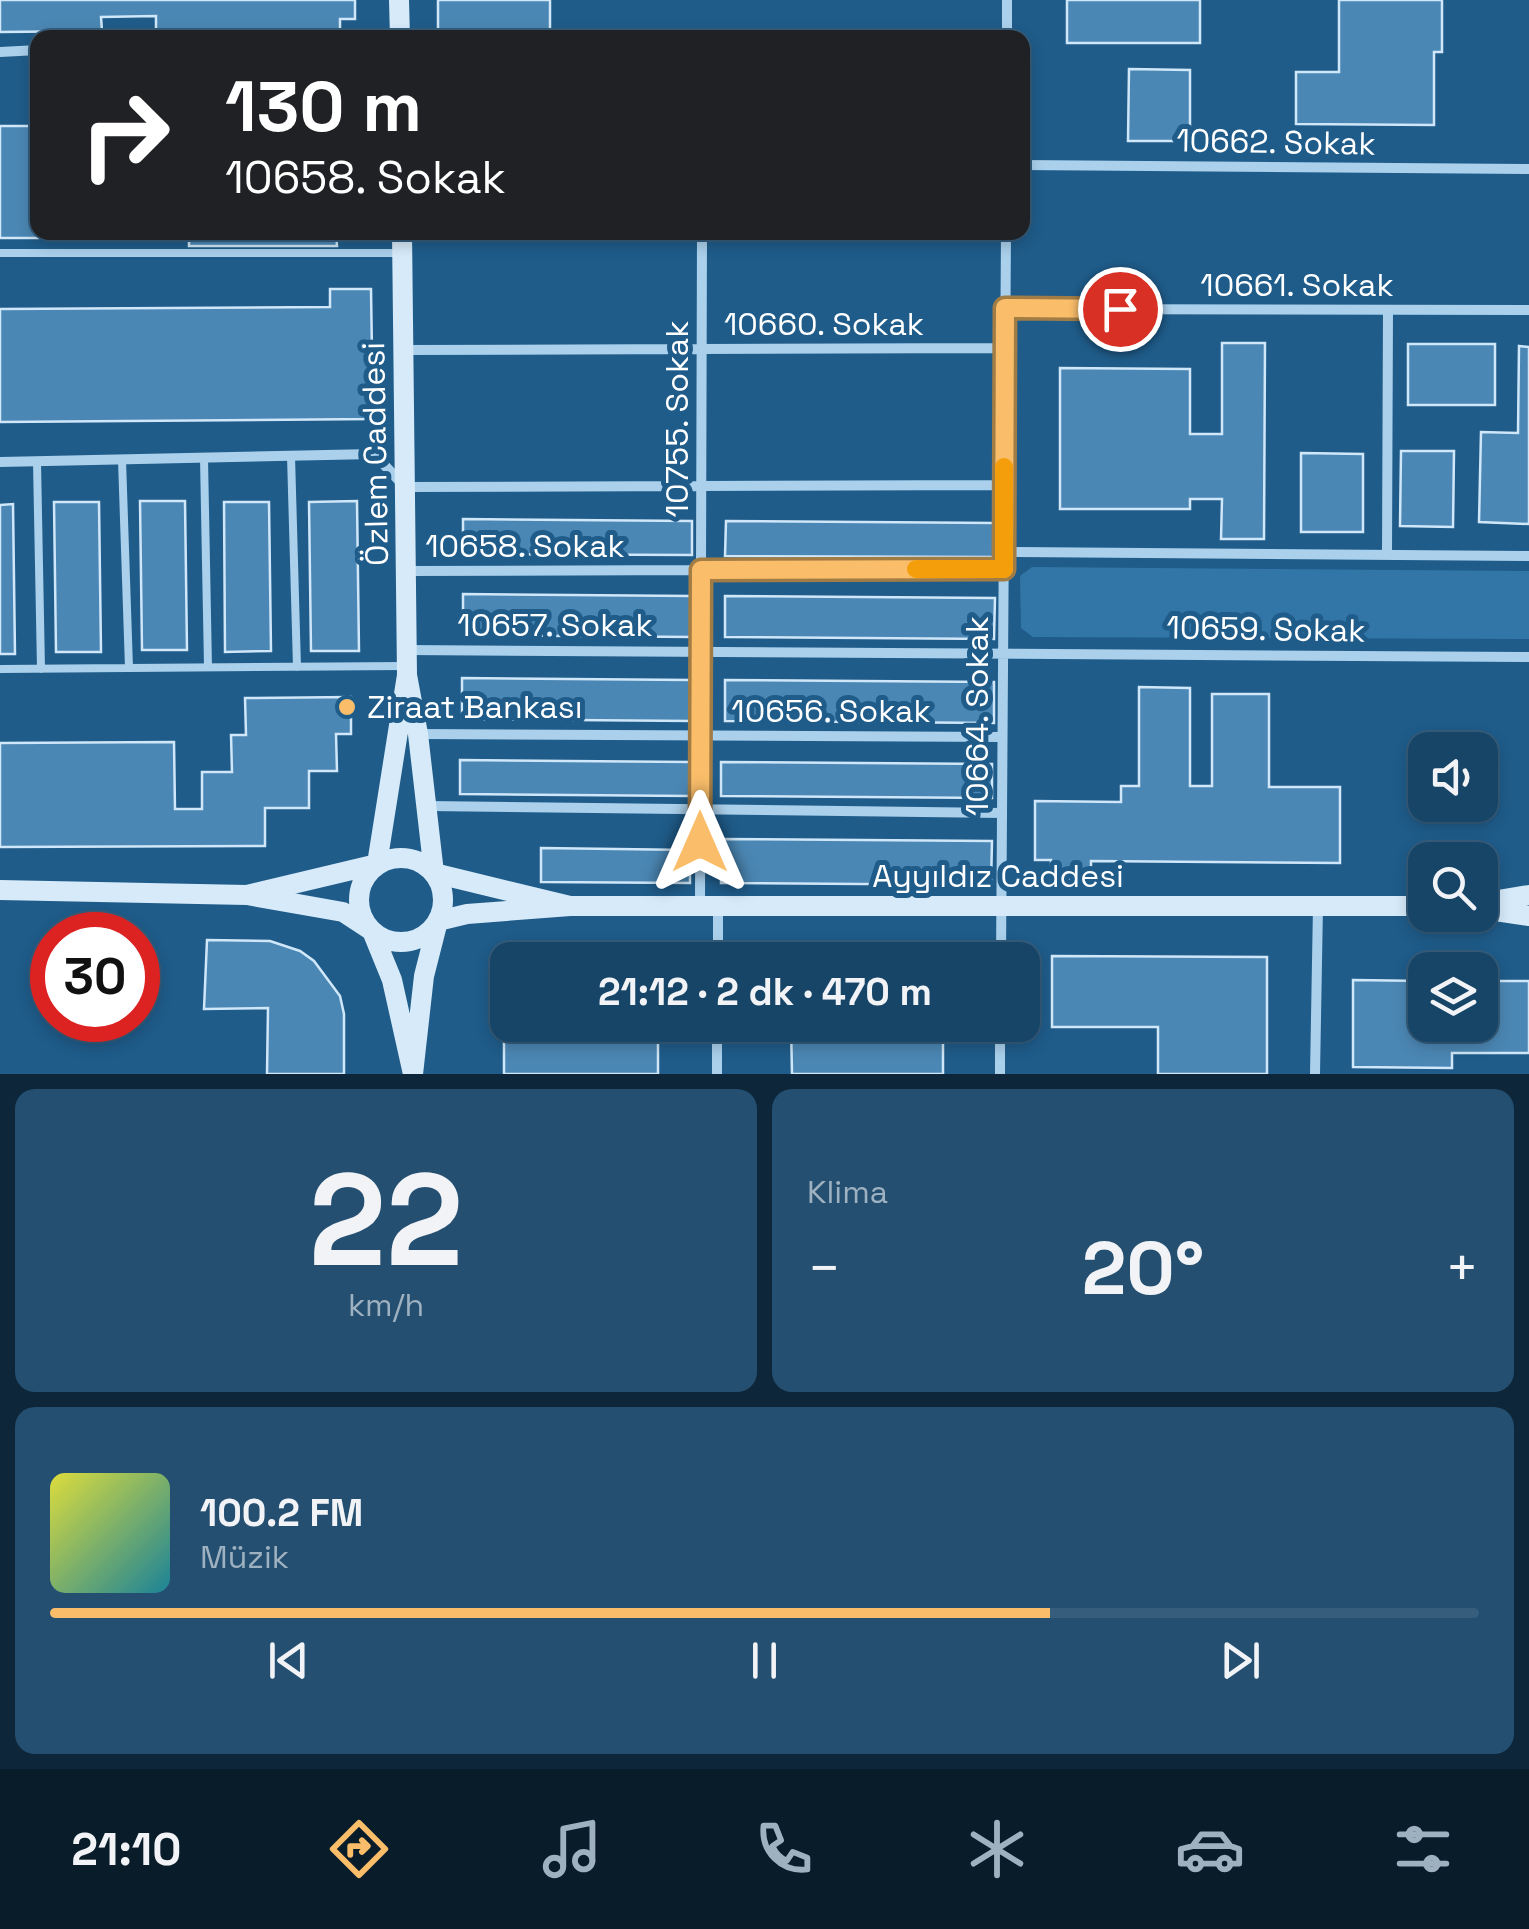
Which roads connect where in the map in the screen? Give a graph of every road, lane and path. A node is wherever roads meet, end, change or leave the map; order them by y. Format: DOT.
graph roads {
  1 [pos="399,0"];
  2 [pos="1007,0"];
  3 [pos="400,30"];
  4 [pos="1007,30"];
  5 [pos="30,50"];
  6 [pos="0,52"];
  7 [pos="1030,164"];
  8 [pos="1529,169"];
  9 [pos="702,240"];
  10 [pos="1006,240"];
  11 [pos="402,243"];
  12 [pos="0,254"];
  13 [pos="1005,308"];
  14 [pos="1388,310"];
  15 [pos="1529,310"];
  16 [pos="1005,348"];
  17 [pos="702,349"];
  18 [pos="404,350"];
  19 [pos="292,456"];
  20 [pos="204,458"];
  21 [pos="122,460"];
  22 [pos="0,462"];
  23 [pos="36,462"];
  24 [pos="1004,485"];
  25 [pos="405,486"];
  26 [pos="702,486"];
  27 [pos="1004,552"];
  28 [pos="1387,555"];
  29 [pos="1529,556"];
  30 [pos="1004,569"];
  31 [pos="701,570"];
  32 [pos="406,571"];
  33 [pos="701,651"];
  34 [pos="1003,652"];
  35 [pos="1529,657"];
  36 [pos="407,663"];
  37 [pos="297,667"];
  38 [pos="41,668"];
  39 [pos="128,668"];
  40 [pos="208,668"];
  41 [pos="0,669"];
  42 [pos="418,734"];
  43 [pos="700,736"];
  44 [pos="1002,737"];
  45 [pos="428,806"];
  46 [pos="700,810"];
  47 [pos="1002,813"];
  48 [pos="377,864"];
  49 [pos="434,873"];
  50 [pos="0,890"];
  51 [pos="247,895"];
  52 [pos="1529,895"];
  53 [pos="1498,902"];
  54 [pos="570,906"];
  55 [pos="709,906"];
  56 [pos="1001,906"];
  57 [pos="1318,906"];
  58 [pos="1408,906"];
  59 [pos="1498,910"];
  60 [pos="1529,916"];
  61 [pos="438,920"];
  62 [pos="372,931"];
  63 [pos="715,942"];
  64 [pos="1001,942"];
  65 [pos="717,1042"];
  66 [pos="1000,1042"];
  67 [pos="717,1074"];
  68 [pos="1000,1074"];
  69 [pos="1315,1074"];
  1 -- 3 [label="street"];
  2 -- 4 [label="street"];
  5 -- 6 [label="street"];
  7 -- 8 [label="street, 10662. Sokak"];
  9 -- 17 [label="street, 10755. Sokak"];
  10 -- 13 [label="street, 10664. Sokak"];
  11 -- 12 [label="lane"];
  11 -- 18 [label="street, Özlem Caddesi"];
  13 -- 14 [label="street, 10661. Sokak"];
  13 -- 16 [label="street, 10664. Sokak"];
  14 -- 15 [label="street, 10661. Sokak"];
  14 -- 28 [label="street"];
  16 -- 17 [label="street, 10660. Sokak"];
  16 -- 24 [label="street, 10664. Sokak"];
  17 -- 18 [label="street, 10660. Sokak"];
  17 -- 26 [label="street, 10755. Sokak"];
  18 -- 25 [label="street, Özlem Caddesi"];
  19 -- 20 [label="street"];
  19 -- 25 [label="street"];
  19 -- 37 [label="lane"];
  20 -- 21 [label="street"];
  20 -- 40 [label="lane"];
  21 -- 23 [label="street"];
  21 -- 39 [label="lane"];
  22 -- 23 [label="street"];
  23 -- 38 [label="lane"];
  24 -- 26 [label="street"];
  24 -- 27 [label="street, 10664. Sokak"];
  25 -- 26 [label="street"];
  25 -- 32 [label="street, Özlem Caddesi"];
  26 -- 31 [label="street, 10755. Sokak"];
  27 -- 28 [label="street"];
  27 -- 30 [label="street, 10664. Sokak"];
  28 -- 29 [label="street"];
  30 -- 31 [label="street, 10658. Sokak"];
  30 -- 34 [label="street, 10664. Sokak"];
  31 -- 32 [label="street, 10658. Sokak"];
  31 -- 33 [label="street, 10755. Sokak"];
  32 -- 36 [label="street, Özlem Caddesi"];
  33 -- 34 [label="street, 10657. Sokak"];
  33 -- 36 [label="street, 10657. Sokak"];
  33 -- 43 [label="street, 10755. Sokak"];
  34 -- 35 [label="street, 10659. Sokak"];
  34 -- 44 [label="street, 10664. Sokak"];
  36 -- 37 [label="lane"];
  36 -- 42 [label="street, Özlem Caddesi"];
  36 -- 48 [label="street, Özlem Caddesi"];
  37 -- 40 [label="lane"];
  38 -- 39 [label="lane"];
  38 -- 41 [label="lane"];
  39 -- 40 [label="lane"];
  42 -- 43 [label="street, 10656. Sokak"];
  42 -- 45 [label="street, Özlem Caddesi"];
  43 -- 44 [label="street, 10656. Sokak"];
  43 -- 46 [label="street, 10755. Sokak"];
  44 -- 47 [label="street, 10664. Sokak"];
  45 -- 46 [label="street"];
  45 -- 49 [label="street, Özlem Caddesi"];
  46 -- 47 [label="street"];
  46 -- 55 [label="street, 10755. Sokak"];
  47 -- 56 [label="street, 10664. Sokak"];
  48 -- 49 [label="street"];
  48 -- 51 [label="street"];
  48 -- 62 [label="street"];
  49 -- 54 [label="street, Ayyıldız Caddesi"];
  49 -- 61 [label="street"];
  50 -- 51 [label="street"];
  51 -- 62 [label="street"];
  52 -- 53 [label="street"];
  54 -- 55 [label="street, Ayyıldız Caddesi"];
  54 -- 61 [label="street, Ayyıldız Caddesi"];
  55 -- 56 [label="street, Ayyıldız Caddesi"];
  55 -- 63 [label="street, 10755. Sokak"];
  56 -- 57 [label="street, Ayyıldız Caddesi"];
  56 -- 64 [label="street, 10664. Sokak"];
  57 -- 58 [label="street, Ayyıldız Caddesi"];
  57 -- 69 [label="street"];
  59 -- 60 [label="street"];
  61 -- 62 [label="street"];
  61 -- 62 [label="street"];
  65 -- 67 [label="street"];
  66 -- 68 [label="street"];
}
